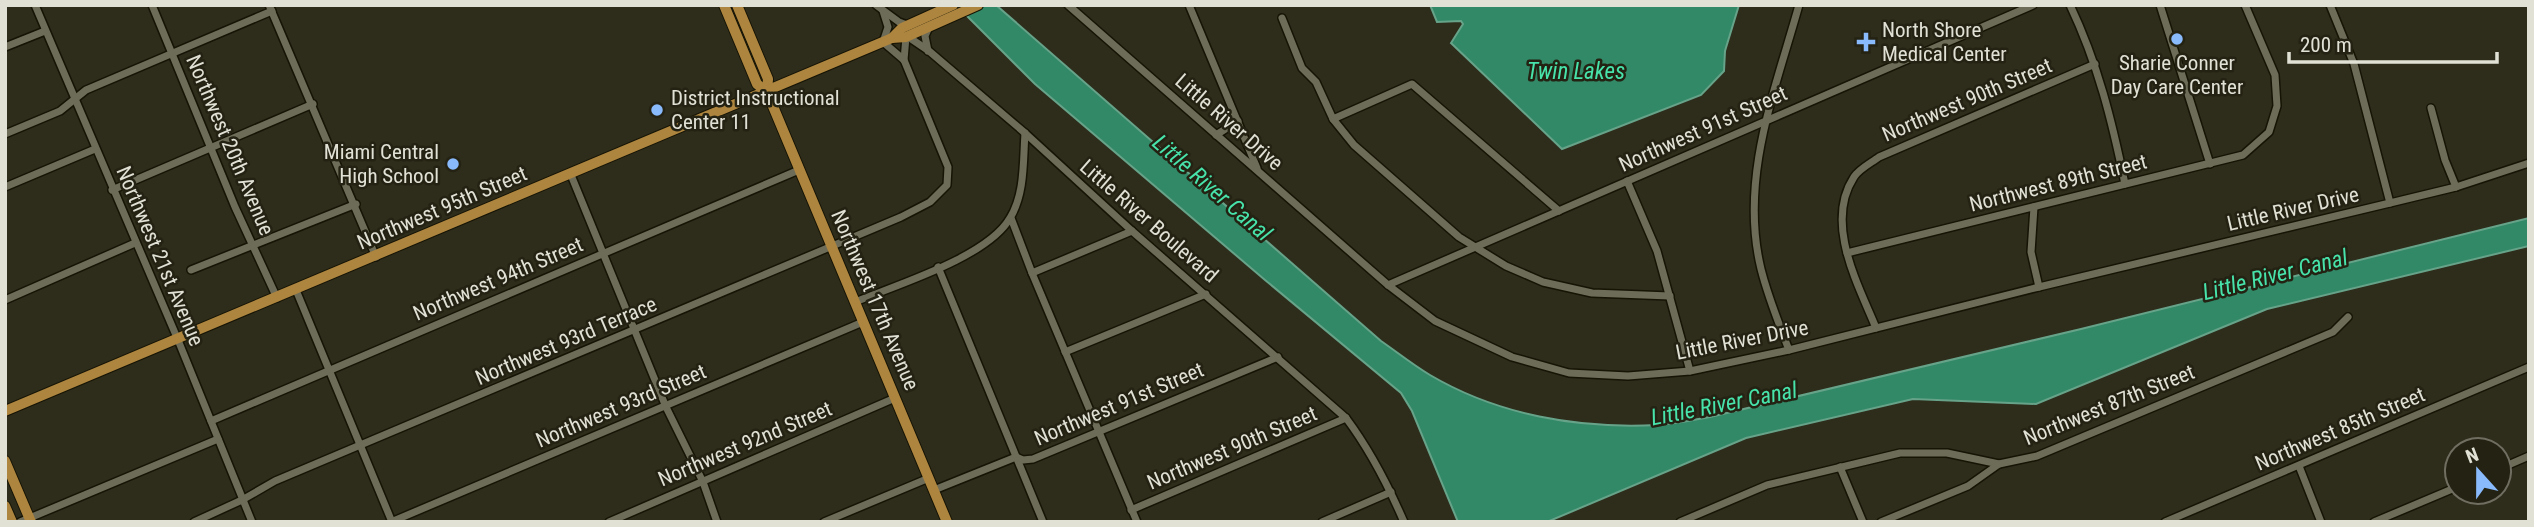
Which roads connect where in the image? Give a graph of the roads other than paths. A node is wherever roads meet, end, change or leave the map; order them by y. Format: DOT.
graph roads {
  1 [pos="35,5"];
  2 [pos="152,5"];
  3 [pos="724,5"];
  4 [pos="737,5"];
  5 [pos="978,5"];
  6 [pos="1068,5"];
  7 [pos="1189,5"];
  8 [pos="1799,5"];
  9 [pos="2033,5"];
  10 [pos="2070,5"];
  11 [pos="2160,5"];
  12 [pos="2245,5"];
  13 [pos="2330,5"];
  14 [pos="271,8"];
  15 [pos="879,8"];
  16 [pos="955,8"];
  17 [pos="1282,18"];
  18 [pos="929,27"];
  19 [pos="45,31"];
  20 [pos="907,33"];
  21 [pos="887,40"];
  22 [pos="5,47"];
  23 [pos="929,51"];
  24 [pos="172,55"];
  25 [pos="904,60"];
  26 [pos="2095,64"];
  27 [pos="767,92"];
  28 [pos="74,99"];
  29 [pos="313,104"];
  30 [pos="2431,108"];
  31 [pos="1333,119"];
  32 [pos="1237,121"];
  33 [pos="1765,121"];
  34 [pos="5,134"];
  35 [pos="1025,134"];
  36 [pos="1216,135"];
  37 [pos="95,149"];
  38 [pos="210,150"];
  39 [pos="2529,163"];
  40 [pos="2210,164"];
  41 [pos="799,170"];
  42 [pos="1259,172"];
  43 [pos="571,175"];
  44 [pos="1626,181"];
  45 [pos="2125,184"];
  46 [pos="5,187"];
  47 [pos="2456,187"];
  48 [pos="112,190"];
  49 [pos="2390,203"];
  50 [pos="355,204"];
  51 [pos="2034,207"];
  52 [pos="1559,211"];
  53 [pos="1011,218"];
  54 [pos="1132,231"];
  55 [pos="135,243"];
  56 [pos="254,245"];
  57 [pos="1475,247"];
  58 [pos="832,248"];
  59 [pos="604,253"];
  60 [pos="1847,253"];
  61 [pos="376,257"];
  62 [pos="938,267"];
  63 [pos="191,270"];
  64 [pos="1032,273"];
  65 [pos="1388,285"];
  66 [pos="2039,287"];
  67 [pos="296,290"];
  68 [pos="1206,294"];
  69 [pos="1670,296"];
  70 [pos="277,298"];
  71 [pos="5,300"];
  72 [pos="855,302"];
  73 [pos="2347,317"];
  74 [pos="863,322"];
  75 [pos="1876,328"];
  76 [pos="636,330"];
  77 [pos="178,340"];
  78 [pos="1789,351"];
  79 [pos="1065,352"];
  80 [pos="1278,357"];
  81 [pos="2529,367"];
  82 [pos="329,369"];
  83 [pos="1690,371"];
  84 [pos="895,398"];
  85 [pos="666,407"];
  86 [pos="5,411"];
  87 [pos="1346,418"];
  88 [pos="211,421"];
  89 [pos="1098,431"];
  90 [pos="218,439"];
  91 [pos="361,446"];
  92 [pos="1016,457"];
  93 [pos="5,461"];
  94 [pos="1999,464"];
  95 [pos="2298,466"];
  96 [pos="1840,467"];
  97 [pos="929,478"];
  98 [pos="703,482"];
  99 [pos="934,491"];
  100 [pos="1391,492"];
  101 [pos="2443,492"];
  102 [pos="21,498"];
  103 [pos="242,500"];
  104 [pos="5,505"];
  105 [pos="1131,510"];
  106 [pos="27,520"];
  107 [pos="12,522"];
  108 [pos="194,522"];
  109 [pos="252,522"];
  110 [pos="392,522"];
  111 [pos="608,522"];
  112 [pos="717,522"];
  113 [pos="824,522"];
  114 [pos="947,522"];
  115 [pos="1043,522"];
  116 [pos="1136,522"];
  117 [pos="1322,522"];
  118 [pos="1404,522"];
  119 [pos="1680,522"];
  120 [pos="1863,522"];
  121 [pos="1881,522"];
  122 [pos="2165,522"];
  123 [pos="2321,522"];
  124 [pos="2374,522"];
  1 -- 19 [label="street, Northwest 21st Avenue"];
  2 -- 24 [label="street, Northwest 20th Avenue"];
  3 -- 27 [label="main road, Northwest 17th Avenue"];
  4 -- 27 [label="main road, Northwest 17th Avenue"];
  5 -- 16 [label="main road, Northwest 95th Street"];
  6 -- 36 [label="street, Little River Drive"];
  7 -- 32 [label="street"];
  8 -- 33 [label="street"];
  9 -- 33 [label="street, Northwest 91st Street"];
  10 -- 26 [label="street"];
  11 -- 40 [label="street"];
  12 -- 40 [label="street, Northwest 89th Street"];
  13 -- 49 [label="street"];
  14 -- 24 [label="street"];
  14 -- 29 [label="street"];
  15 -- 20 [label="street, Little River Boulevard"];
  15 -- 21 [label="street, Little River Boulevard"];
  16 -- 18 [label="main road, Northwest 95th Street"];
  16 -- 20 [label="main road, Northwest 95th Street"];
  17 -- 31 [label="street"];
  18 -- 20 [label="main road, Northwest 95th Street"];
  18 -- 23 [label="street"];
  19 -- 22 [label="street"];
  19 -- 28 [label="street, Northwest 21st Avenue"];
  20 -- 21 [label="main road, Northwest 95th Street"];
  20 -- 23 [label="street, Little River Boulevard"];
  20 -- 25 [label="street"];
  21 -- 25 [label="street"];
  21 -- 27 [label="main road, Northwest 95th Street"];
  23 -- 35 [label="street, Little River Boulevard"];
  24 -- 28 [label="street"];
  24 -- 38 [label="street, Northwest 20th Avenue"];
  25 -- 58 [label="street, Northwest 93rd Terrace"];
  26 -- 45 [label="street"];
  26 -- 60 [label="street, Northwest 90th Street"];
  27 -- 41 [label="main road, Northwest 17th Avenue"];
  27 -- 43 [label="main road, Northwest 95th Street"];
  28 -- 34 [label="street"];
  28 -- 37 [label="street, Northwest 21st Avenue"];
  29 -- 38 [label="street"];
  29 -- 50 [label="street"];
  30 -- 47 [label="street"];
  31 -- 52 [label="street"];
  31 -- 57 [label="street"];
  32 -- 36 [label="street"];
  32 -- 42 [label="street"];
  33 -- 44 [label="street, Northwest 91st Street"];
  33 -- 78 [label="street"];
  35 -- 53 [label="street"];
  35 -- 54 [label="street, Little River Boulevard"];
  36 -- 42 [label="street, Little River Drive"];
  37 -- 46 [label="street"];
  37 -- 48 [label="street, Northwest 21st Avenue"];
  38 -- 48 [label="street"];
  38 -- 56 [label="street, Northwest 20th Avenue"];
  39 -- 47 [label="street, Little River Drive"];
  40 -- 45 [label="street, Northwest 89th Street"];
  41 -- 58 [label="main road, Northwest 17th Avenue"];
  41 -- 59 [label="street, Northwest 94th Street"];
  42 -- 65 [label="street, Little River Drive"];
  43 -- 59 [label="street"];
  43 -- 61 [label="main road, Northwest 95th Street"];
  44 -- 52 [label="street, Northwest 91st Street"];
  44 -- 69 [label="street"];
  45 -- 51 [label="street, Northwest 89th Street"];
  47 -- 49 [label="street, Little River Drive"];
  48 -- 55 [label="street, Northwest 21st Avenue"];
  49 -- 66 [label="street, Little River Drive"];
  50 -- 56 [label="street"];
  50 -- 61 [label="street"];
  51 -- 60 [label="street, Northwest 89th Street"];
  51 -- 66 [label="street"];
  52 -- 57 [label="street, Northwest 91st Street"];
  53 -- 62 [label="street"];
  53 -- 64 [label="street"];
  54 -- 64 [label="street"];
  54 -- 68 [label="street, Little River Boulevard"];
  55 -- 71 [label="street"];
  55 -- 77 [label="street, Northwest 21st Avenue"];
  56 -- 63 [label="street"];
  56 -- 70 [label="street, Northwest 20th Avenue"];
  57 -- 65 [label="street, Northwest 91st Street"];
  57 -- 69 [label="street"];
  58 -- 72 [label="main road, Northwest 17th Avenue"];
  58 -- 76 [label="street, Northwest 93rd Terrace"];
  59 -- 76 [label="street"];
  59 -- 82 [label="street, Northwest 94th Street"];
  60 -- 75 [label="street"];
  61 -- 67 [label="main road, Northwest 95th Street"];
  62 -- 72 [label="street"];
  62 -- 92 [label="street"];
  64 -- 79 [label="street"];
  65 -- 83 [label="street, Little River Drive"];
  66 -- 75 [label="street, Little River Drive"];
  67 -- 70 [label="main road, Northwest 95th Street"];
  67 -- 82 [label="street"];
  68 -- 79 [label="street"];
  68 -- 80 [label="street, Little River Boulevard"];
  69 -- 83 [label="street"];
  70 -- 77 [label="main road, Northwest 95th Street"];
  72 -- 74 [label="main road, Northwest 17th Avenue"];
  73 -- 94 [label="street, Northwest 87th Street"];
  74 -- 84 [label="main road, Northwest 17th Avenue"];
  74 -- 85 [label="street, Northwest 93rd Street"];
  75 -- 78 [label="street, Little River Drive"];
  76 -- 85 [label="street"];
  76 -- 91 [label="street, Northwest 93rd Terrace"];
  77 -- 86 [label="main road, Northwest 95th Street"];
  77 -- 88 [label="street, Northwest 21st Avenue"];
  78 -- 83 [label="street, Little River Drive"];
  79 -- 89 [label="street"];
  80 -- 87 [label="street, Little River Boulevard"];
  80 -- 89 [label="street, Northwest 91st Street"];
  81 -- 95 [label="street, Northwest 85th Street"];
  82 -- 88 [label="street, Northwest 94th Street"];
  82 -- 91 [label="street"];
  84 -- 97 [label="main road, Northwest 17th Avenue"];
  84 -- 98 [label="street, Northwest 92nd Street"];
  85 -- 98 [label="street"];
  85 -- 110 [label="street, Northwest 93rd Street"];
  87 -- 100 [label="street, Little River Boulevard"];
  87 -- 105 [label="street, Northwest 90th Street"];
  88 -- 90 [label="street, Northwest 21st Avenue"];
  89 -- 92 [label="street, Northwest 91st Street"];
  89 -- 105 [label="street"];
  90 -- 103 [label="street, Northwest 21st Avenue"];
  90 -- 106 [label="street"];
  91 -- 103 [label="street, Northwest 93rd Terrace"];
  91 -- 110 [label="street"];
  92 -- 99 [label="street, Northwest 91st Street"];
  92 -- 115 [label="street"];
  93 -- 102 [label="main road"];
  94 -- 96 [label="street"];
  94 -- 121 [label="street, Northwest 87th Street"];
  95 -- 122 [label="street, Northwest 85th Street"];
  95 -- 123 [label="street"];
  96 -- 119 [label="street"];
  96 -- 120 [label="street"];
  97 -- 99 [label="main road, Northwest 17th Avenue"];
  97 -- 113 [label="street"];
  98 -- 111 [label="street, Northwest 92nd Street"];
  98 -- 112 [label="street"];
  99 -- 114 [label="main road, Northwest 17th Avenue"];
  100 -- 117 [label="street"];
  100 -- 118 [label="street, Little River Boulevard"];
  101 -- 124 [label="street"];
  102 -- 104 [label="street"];
  102 -- 106 [label="main road"];
  103 -- 108 [label="street, Northwest 93rd Terrace"];
  103 -- 109 [label="street, Northwest 21st Avenue"];
  104 -- 107 [label="main road"];
  105 -- 116 [label="street"];
}
